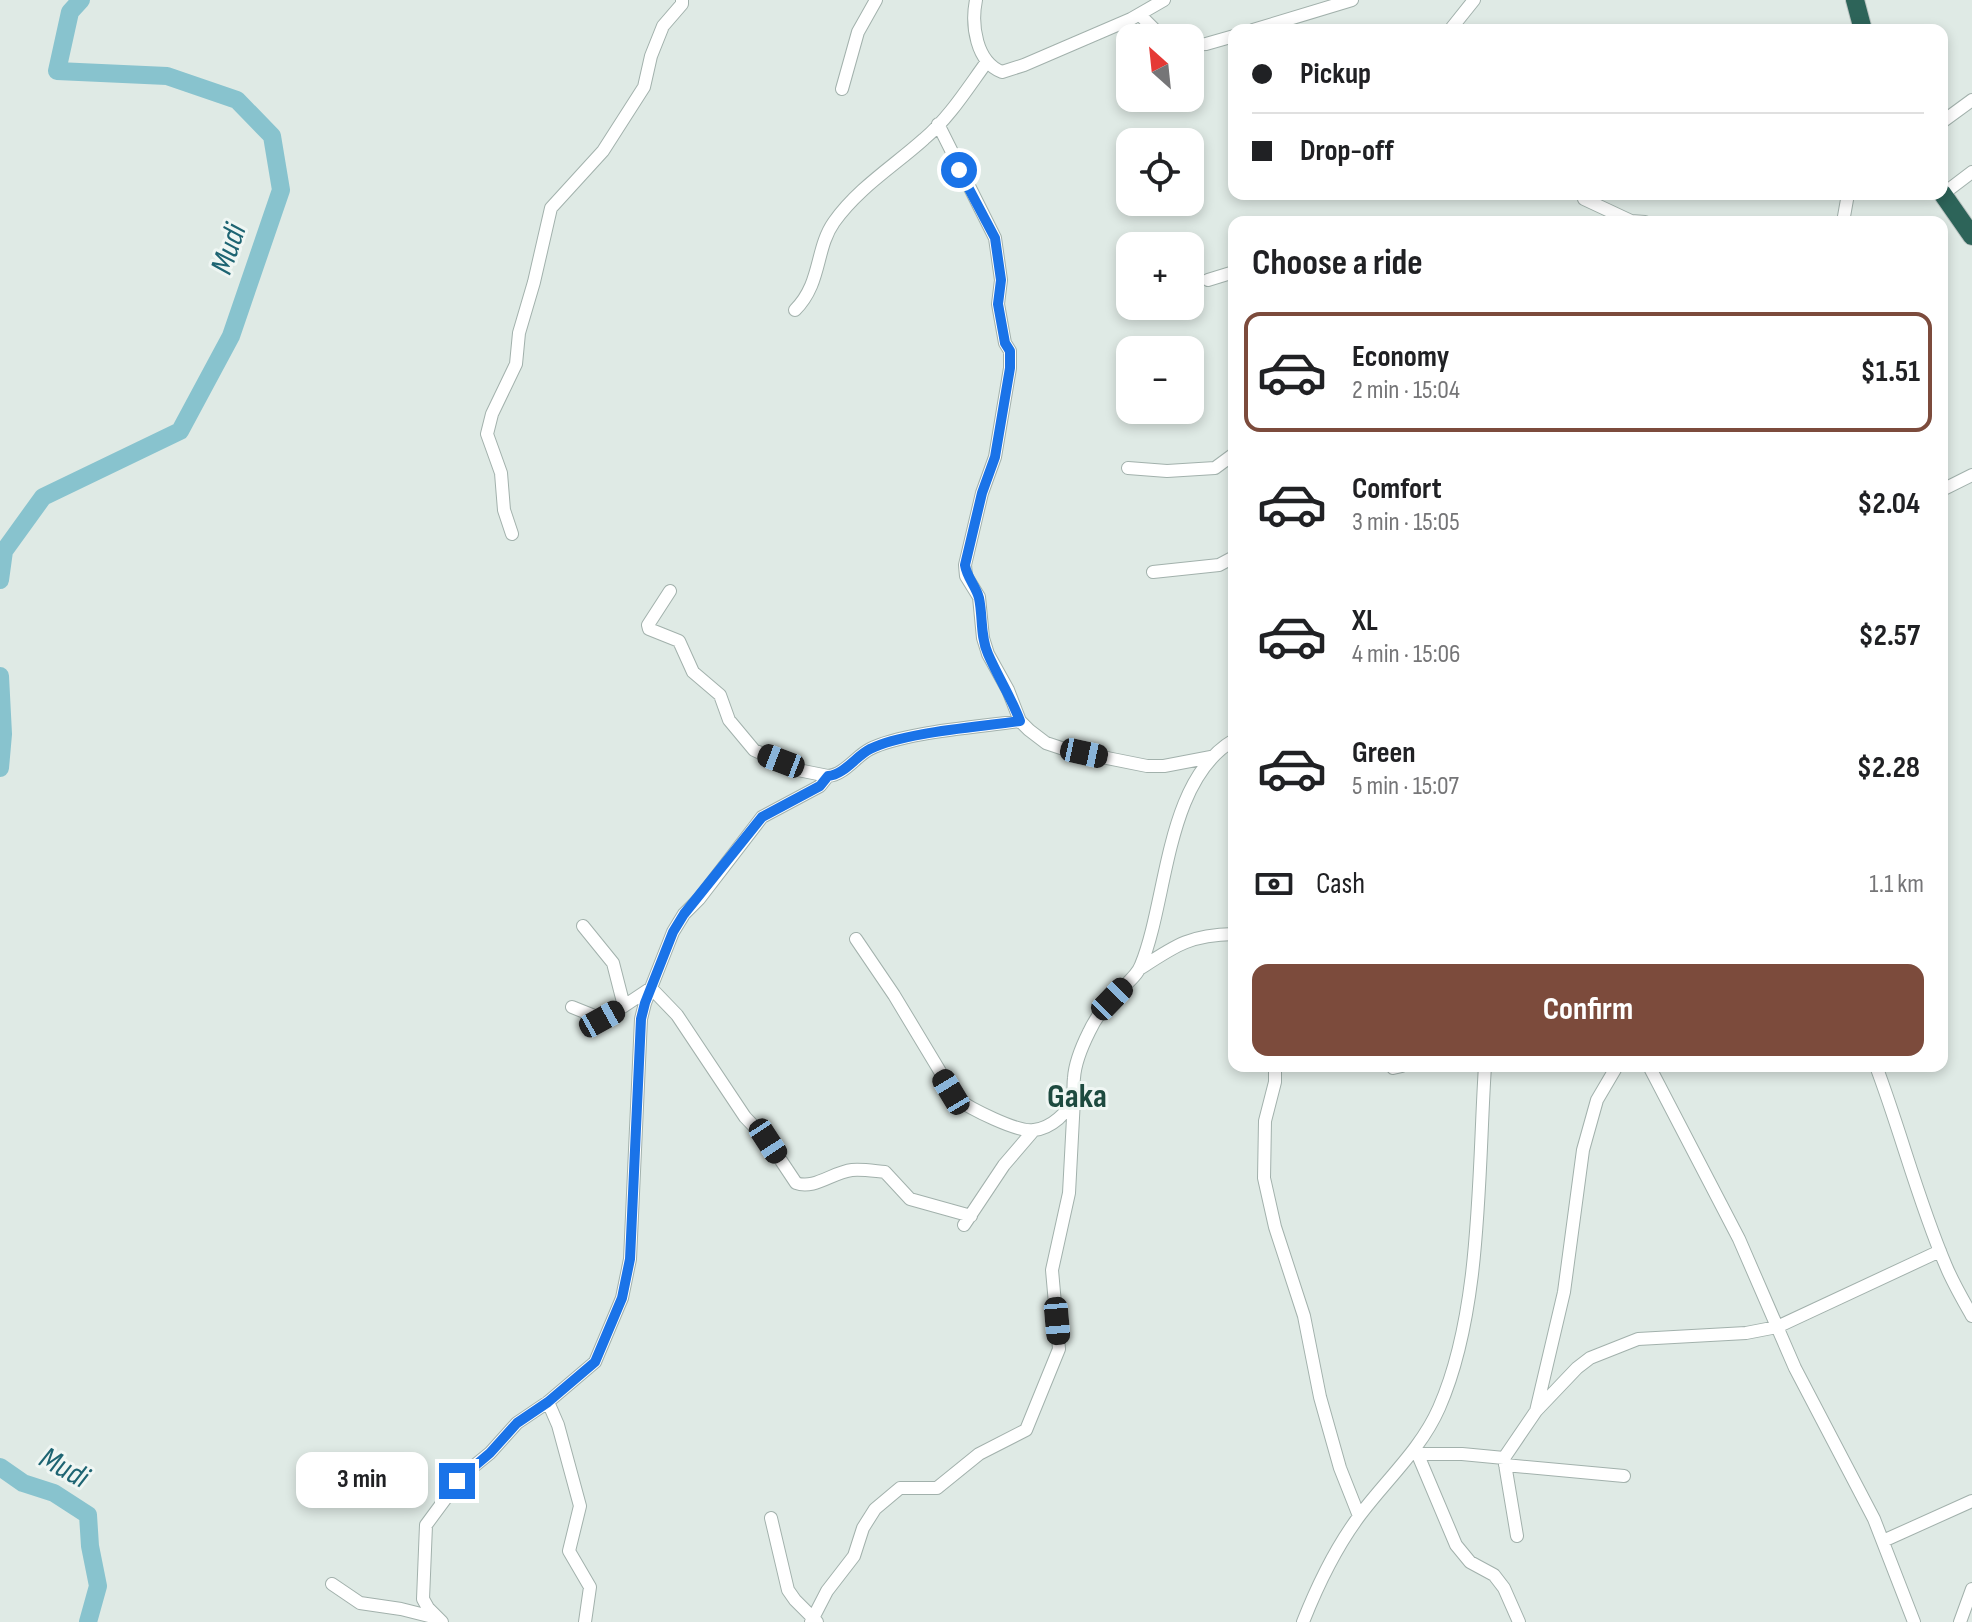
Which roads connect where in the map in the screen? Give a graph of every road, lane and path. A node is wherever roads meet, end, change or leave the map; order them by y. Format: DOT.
graph roads {
  1 [pos="682,0"];
  2 [pos="876,0"];
  3 [pos="964,0"];
  4 [pos="1164,0"];
  5 [pos="1352,0"];
  6 [pos="1474,0"];
  7 [pos="975,6"];
  8 [pos="1140,15"];
  9 [pos="1149,24"];
  10 [pos="1273,24"];
  11 [pos="1455,24"];
  12 [pos="1228,38"];
  13 [pos="1204,44"];
  14 [pos="986,63"];
  15 [pos="842,89"];
  16 [pos="1972,100"];
  17 [pos="1948,118"];
  18 [pos="938,124"];
  19 [pos="1972,172"];
  20 [pos="1948,190"];
  21 [pos="1586,200"];
  22 [pos="1946,200"];
  23 [pos="1619,216"];
  24 [pos="1972,236"];
  25 [pos="1228,274"];
  26 [pos="1208,280"];
  27 [pos="795,310"];
  28 [pos="1228,458"];
  29 [pos="1128,468"];
  30 [pos="1972,475"];
  31 [pos="1948,487"];
  32 [pos="512,534"];
  33 [pos="1228,560"];
  34 [pos="1153,572"];
  35 [pos="670,591"];
  36 [pos="1020,721"];
  37 [pos="1228,744"];
  38 [pos="1211,757"];
  39 [pos="828,776"];
  40 [pos="583,926"];
  41 [pos="1228,934"];
  42 [pos="856,939"];
  43 [pos="1141,968"];
  44 [pos="651,988"];
  45 [pos="624,1006"];
  46 [pos="572,1007"];
  47 [pos="1275,1072"];
  48 [pos="1485,1072"];
  49 [pos="1613,1072"];
  50 [pos="1652,1072"];
  51 [pos="1878,1072"];
  52 [pos="1073,1095"];
  53 [pos="1034,1130"];
  54 [pos="1940,1251"];
  55 [pos="1972,1316"];
  56 [pos="1777,1327"];
  57 [pos="548,1402"];
  58 [pos="1536,1411"];
  59 [pos="1414,1455"];
  60 [pos="1505,1462"];
  61 [pos="1624,1476"];
  62 [pos="1972,1501"];
  63 [pos="1359,1516"];
  64 [pos="771,1518"];
  65 [pos="1517,1536"];
  66 [pos="1883,1541"];
  67 [pos="332,1584"];
  68 [pos="1972,1589"];
  69 [pos="440,1620"];
  70 [pos="814,1620"];
  71 [pos="585,1622"];
  72 [pos="1303,1622"];
  73 [pos="1519,1622"];
  74 [pos="1914,1622"];
  75 [pos="1960,1622"];
  1 -- 32 [label="street"];
  2 -- 15 [label="street"];
  3 -- 7 [label="street"];
  4 -- 8 [label="street"];
  5 -- 10 [label="street"];
  6 -- 11 [label="street"];
  7 -- 14 [label="street"];
  8 -- 9 [label="street"];
  8 -- 14 [label="street"];
  12 -- 13 [label="street"];
  14 -- 18 [label="street"];
  16 -- 17 [label="street"];
  18 -- 27 [label="street"];
  18 -- 36 [label="street"];
  19 -- 20 [label="street"];
  21 -- 23 [label="street"];
  22 -- 24 [label="highway"];
  25 -- 26 [label="street"];
  28 -- 29 [label="street"];
  30 -- 31 [label="street"];
  33 -- 34 [label="street"];
  35 -- 39 [label="street"];
  36 -- 38 [label="street"];
  36 -- 39 [label="street"];
  37 -- 38 [label="street"];
  38 -- 43 [label="street"];
  39 -- 44 [label="street"];
  40 -- 45 [label="street"];
  41 -- 43 [label="street"];
  42 -- 53 [label="street"];
  43 -- 52 [label="street"];
  44 -- 45 [label="street"];
  44 -- 53 [label="street"];
  44 -- 57 [label="street"];
  45 -- 46 [label="street"];
  47 -- 63 [label="street"];
  48 -- 59 [label="street"];
  49 -- 58 [label="street"];
  50 -- 56 [label="street"];
  51 -- 54 [label="street"];
  52 -- 53 [label="street"];
  52 -- 70 [label="street"];
  54 -- 55 [label="street"];
  54 -- 56 [label="street"];
  56 -- 58 [label="street"];
  56 -- 66 [label="street"];
  57 -- 69 [label="street"];
  57 -- 71 [label="street"];
  58 -- 60 [label="street"];
  59 -- 60 [label="street"];
  59 -- 63 [label="street"];
  59 -- 73 [label="street"];
  60 -- 61 [label="street"];
  60 -- 65 [label="street"];
  62 -- 66 [label="street"];
  63 -- 72 [label="street"];
  64 -- 70 [label="street"];
  66 -- 74 [label="street"];
  67 -- 69 [label="street"];
  68 -- 75 [label="street"];
}
